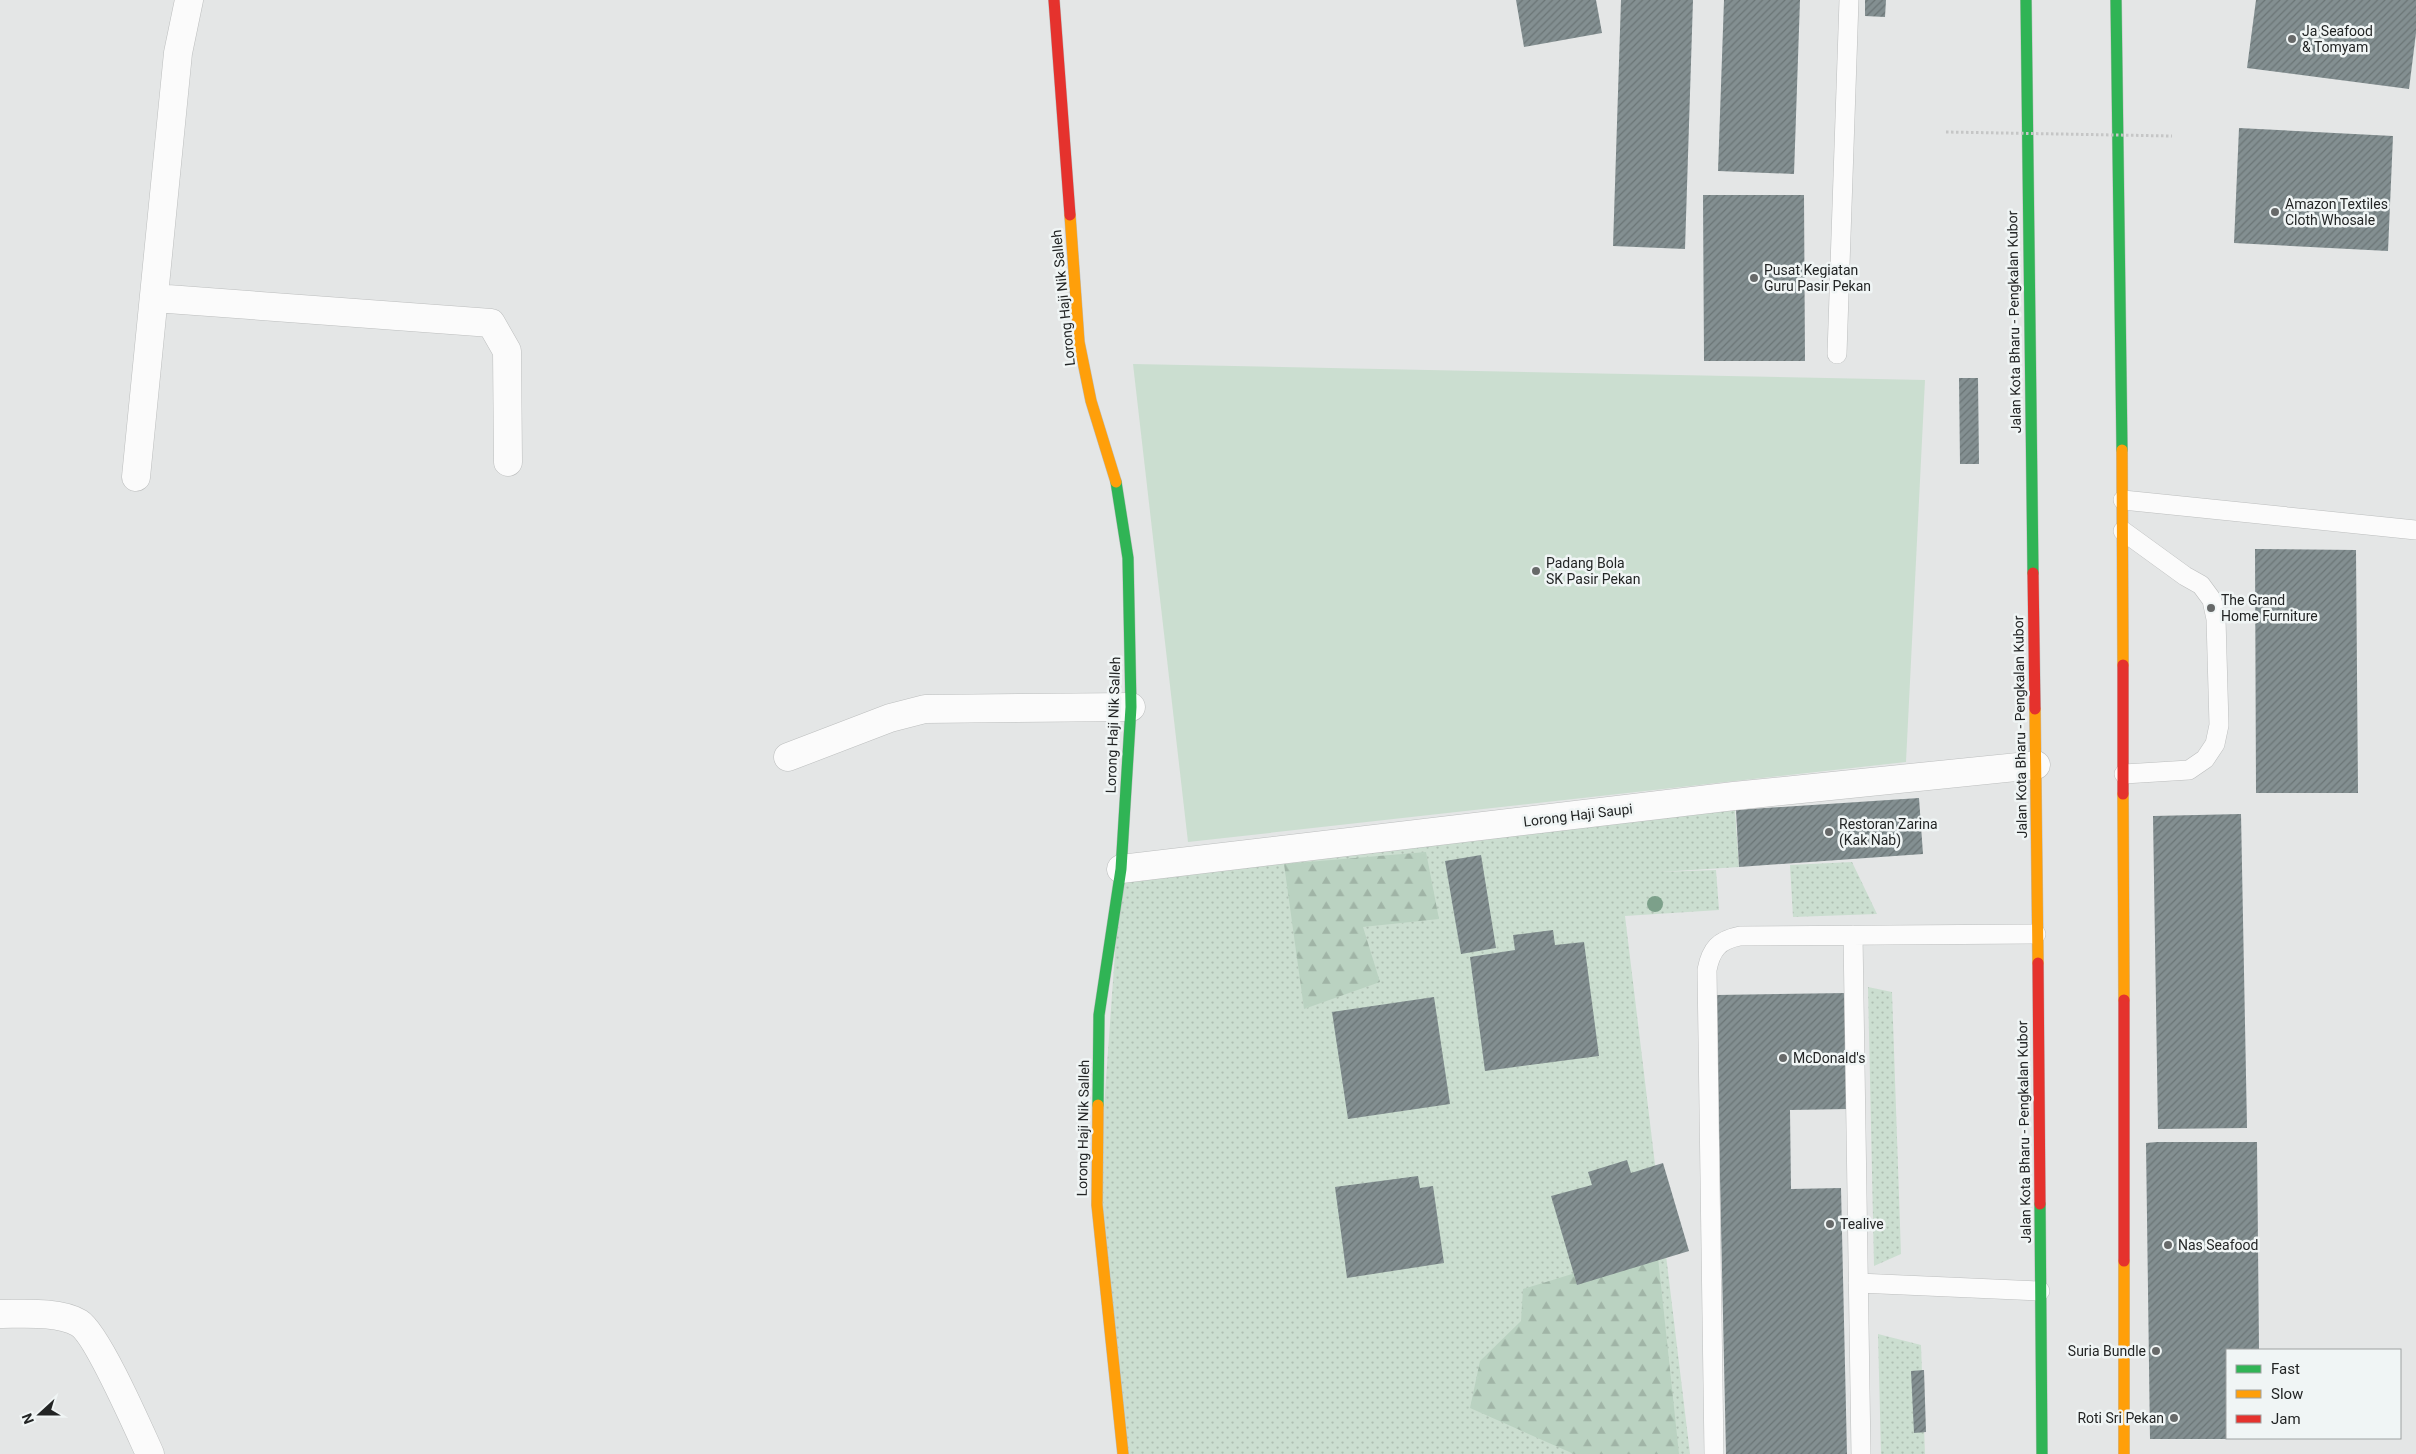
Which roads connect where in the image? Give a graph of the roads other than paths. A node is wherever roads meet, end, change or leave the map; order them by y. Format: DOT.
graph roads {
  1 [pos="189,0"];
  2 [pos="1054,0"];
  3 [pos="1848,0"];
  4 [pos="2026,0"];
  5 [pos="2116,0"];
  6 [pos="154,298"];
  7 [pos="1837,354"];
  8 [pos="508,462"];
  9 [pos="136,477"];
  10 [pos="2123,500"];
  11 [pos="2416,530"];
  12 [pos="2123,531"];
  13 [pos="1132,707"];
  14 [pos="788,757"];
  15 [pos="2036,765"];
  16 [pos="2124,774"];
  17 [pos="1121,869"];
  18 [pos="2036,934"];
  19 [pos="1853,935"];
  20 [pos="1858,1283"];
  21 [pos="2040,1291"];
  22 [pos="0,1314"];
  23 [pos="150,1454"];
  24 [pos="1123,1454"];
  25 [pos="1714,1454"];
  26 [pos="1861,1454"];
  27 [pos="2042,1454"];
  28 [pos="2124,1454"];
  1 -- 6 [label="street"];
  2 -- 13 [label="main road, Lorong Haji Nik Salleh"];
  3 -- 7 [label="lane"];
  4 -- 15 [label="main road, Jalan Kota Bharu - Pengkalan Kubor"];
  5 -- 10 [label="main road"];
  6 -- 8 [label="street"];
  6 -- 9 [label="street"];
  10 -- 11 [label="lane"];
  10 -- 12 [label="main road"];
  12 -- 16 [label="main road"];
  12 -- 16 [label="lane"];
  13 -- 14 [label="street"];
  13 -- 17 [label="main road, Lorong Haji Nik Salleh"];
  15 -- 17 [label="street, Lorong Haji Saupi"];
  15 -- 18 [label="main road, Jalan Kota Bharu - Pengkalan Kubor"];
  16 -- 28 [label="main road"];
  17 -- 24 [label="main road, Lorong Haji Nik Salleh"];
  18 -- 19 [label="lane"];
  18 -- 21 [label="main road, Jalan Kota Bharu - Pengkalan Kubor"];
  19 -- 20 [label="lane"];
  19 -- 25 [label="lane"];
  20 -- 21 [label="lane"];
  20 -- 26 [label="lane"];
  21 -- 27 [label="main road, Jalan Kota Bharu - Pengkalan Kubor"];
  22 -- 23 [label="street"];
}
